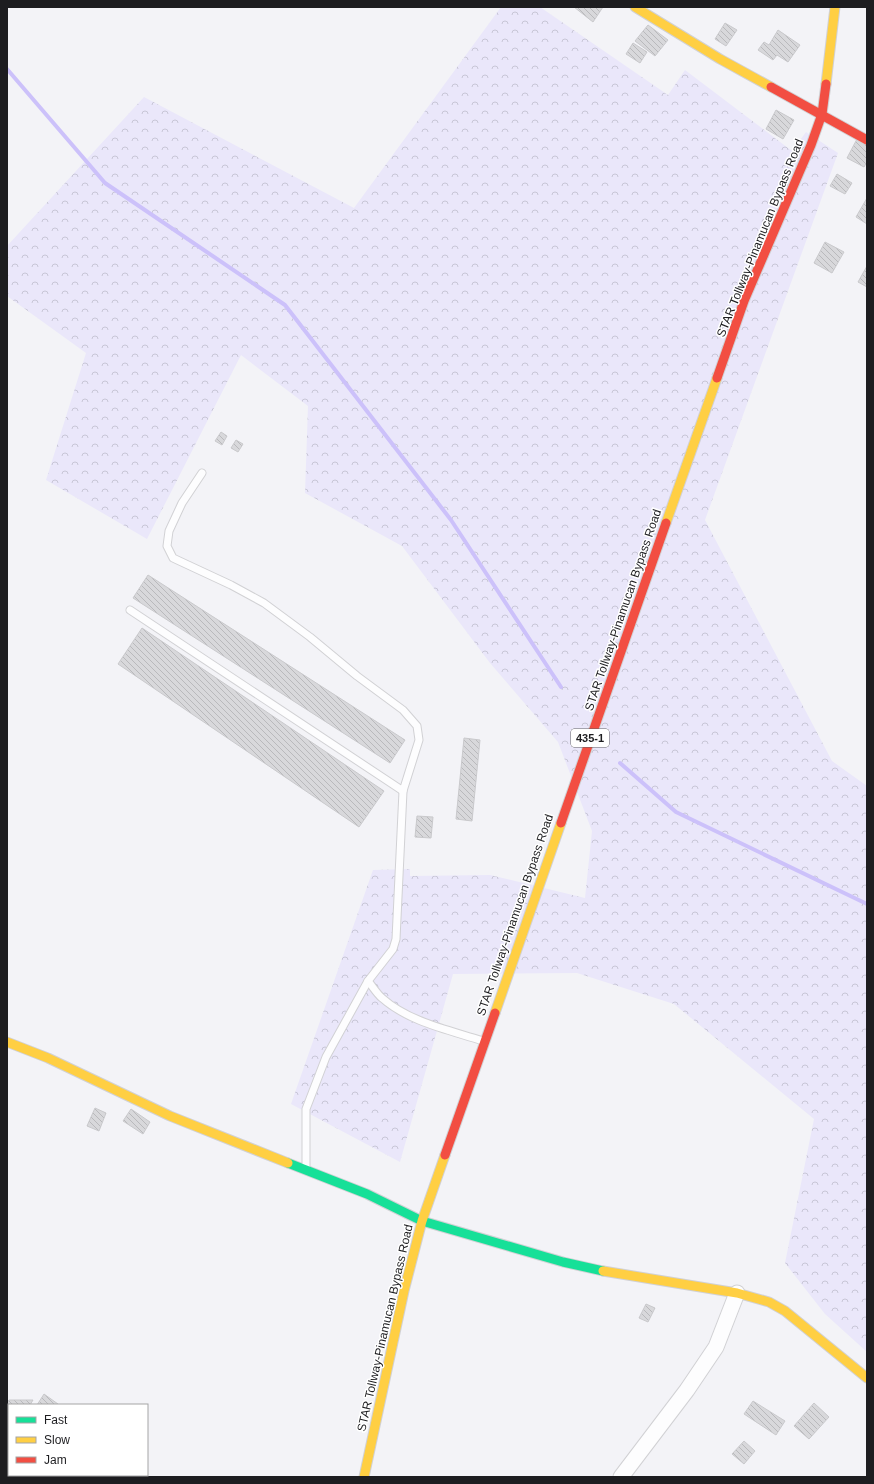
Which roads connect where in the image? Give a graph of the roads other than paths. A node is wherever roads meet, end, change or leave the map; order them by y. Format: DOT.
graph roads {
  1 [pos="635,7"];
  2 [pos="836,7"];
  3 [pos="822,114"];
  4 [pos="867,140"];
  5 [pos="202,473"];
  6 [pos="130,610"];
  7 [pos="404,791"];
  8 [pos="368,981"];
  9 [pos="484,1041"];
  10 [pos="7,1042"];
  11 [pos="306,1172"];
  12 [pos="422,1221"];
  13 [pos="737,1293"];
  14 [pos="867,1378"];
  15 [pos="364,1477"];
  16 [pos="621,1477"];
  1 -- 3 [label="main road"];
  2 -- 3 [label="main road, STAR Tollway-Pinamucan Bypass Road / 435-1"];
  3 -- 4 [label="main road"];
  3 -- 9 [label="main road, STAR Tollway-Pinamucan Bypass Road / 435-1"];
  5 -- 7 [label="lane"];
  6 -- 7 [label="lane"];
  7 -- 8 [label="lane"];
  8 -- 9 [label="lane"];
  8 -- 11 [label="lane"];
  9 -- 12 [label="main road, STAR Tollway-Pinamucan Bypass Road / 435-1"];
  10 -- 11 [label="main road"];
  11 -- 12 [label="main road"];
  12 -- 13 [label="main road"];
  12 -- 15 [label="main road, STAR Tollway-Pinamucan Bypass Road / 435-1"];
  13 -- 14 [label="main road"];
  13 -- 16 [label="street"];
}
